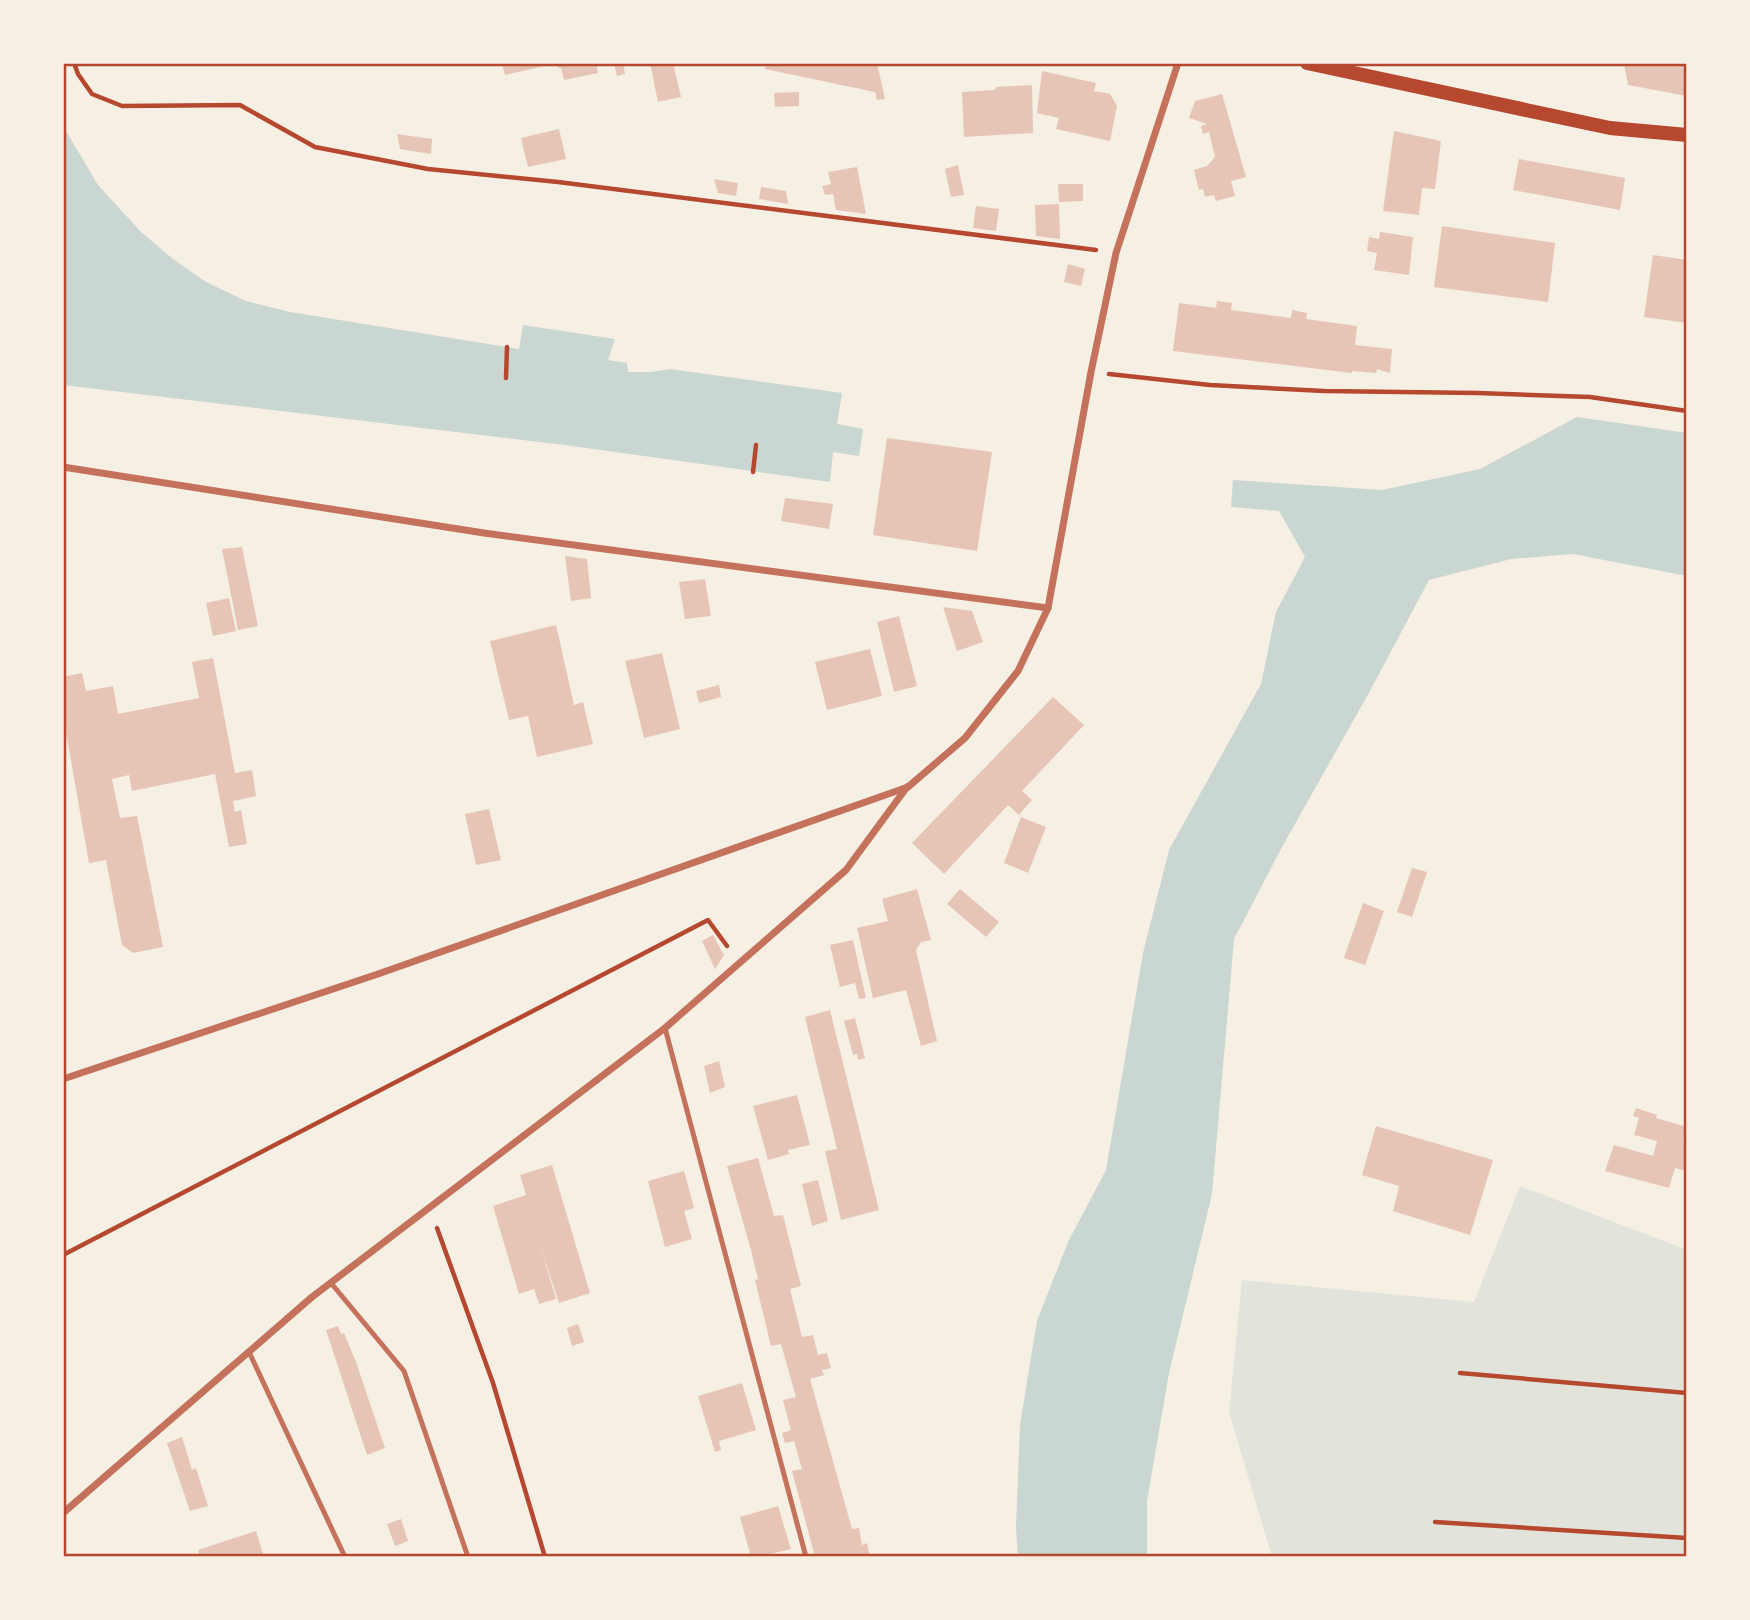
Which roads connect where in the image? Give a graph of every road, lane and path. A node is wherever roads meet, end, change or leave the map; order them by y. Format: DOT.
graph roads {
  1 [pos="74,63"];
  2 [pos="1178,63"];
  3 [pos="1307,63"];
  4 [pos="1687,135"];
  5 [pos="1116,253"];
  6 [pos="507,347"];
  7 [pos="1091,372"];
  8 [pos="506,378"];
  9 [pos="1687,411"];
  10 [pos="756,445"];
  11 [pos="63,467"];
  12 [pos="753,472"];
  13 [pos="1048,608"];
  14 [pos="908,787"];
  15 [pos="740,963"];
  16 [pos="665,1028"];
  17 [pos="63,1079"];
  18 [pos="430,1207"];
  19 [pos="63,1255"];
  20 [pos="331,1283"];
  21 [pos="249,1352"];
  22 [pos="1460,1373"];
  23 [pos="1687,1393"];
  24 [pos="63,1513"];
  25 [pos="1435,1521"];
  26 [pos="1687,1538"];
  27 [pos="345,1557"];
  28 [pos="468,1557"];
  29 [pos="545,1557"];
  30 [pos="806,1557"];
  1 -- 5 [label="path"];
  2 -- 5 [label="street"];
  3 -- 4 [label="main road"];
  5 -- 7 [label="street"];
  6 -- 8 [label="path"];
  7 -- 9 [label="path"];
  7 -- 13 [label="street"];
  10 -- 12 [label="path"];
  11 -- 13 [label="street"];
  13 -- 14 [label="street"];
  14 -- 15 [label="street"];
  14 -- 17 [label="street"];
  15 -- 16 [label="street"];
  15 -- 19 [label="path"];
  16 -- 18 [label="street"];
  16 -- 30 [label="lane"];
  18 -- 20 [label="street"];
  18 -- 29 [label="path"];
  20 -- 21 [label="street"];
  20 -- 28 [label="lane"];
  21 -- 24 [label="street"];
  21 -- 27 [label="lane"];
  22 -- 23 [label="path"];
  25 -- 26 [label="path"];
}
